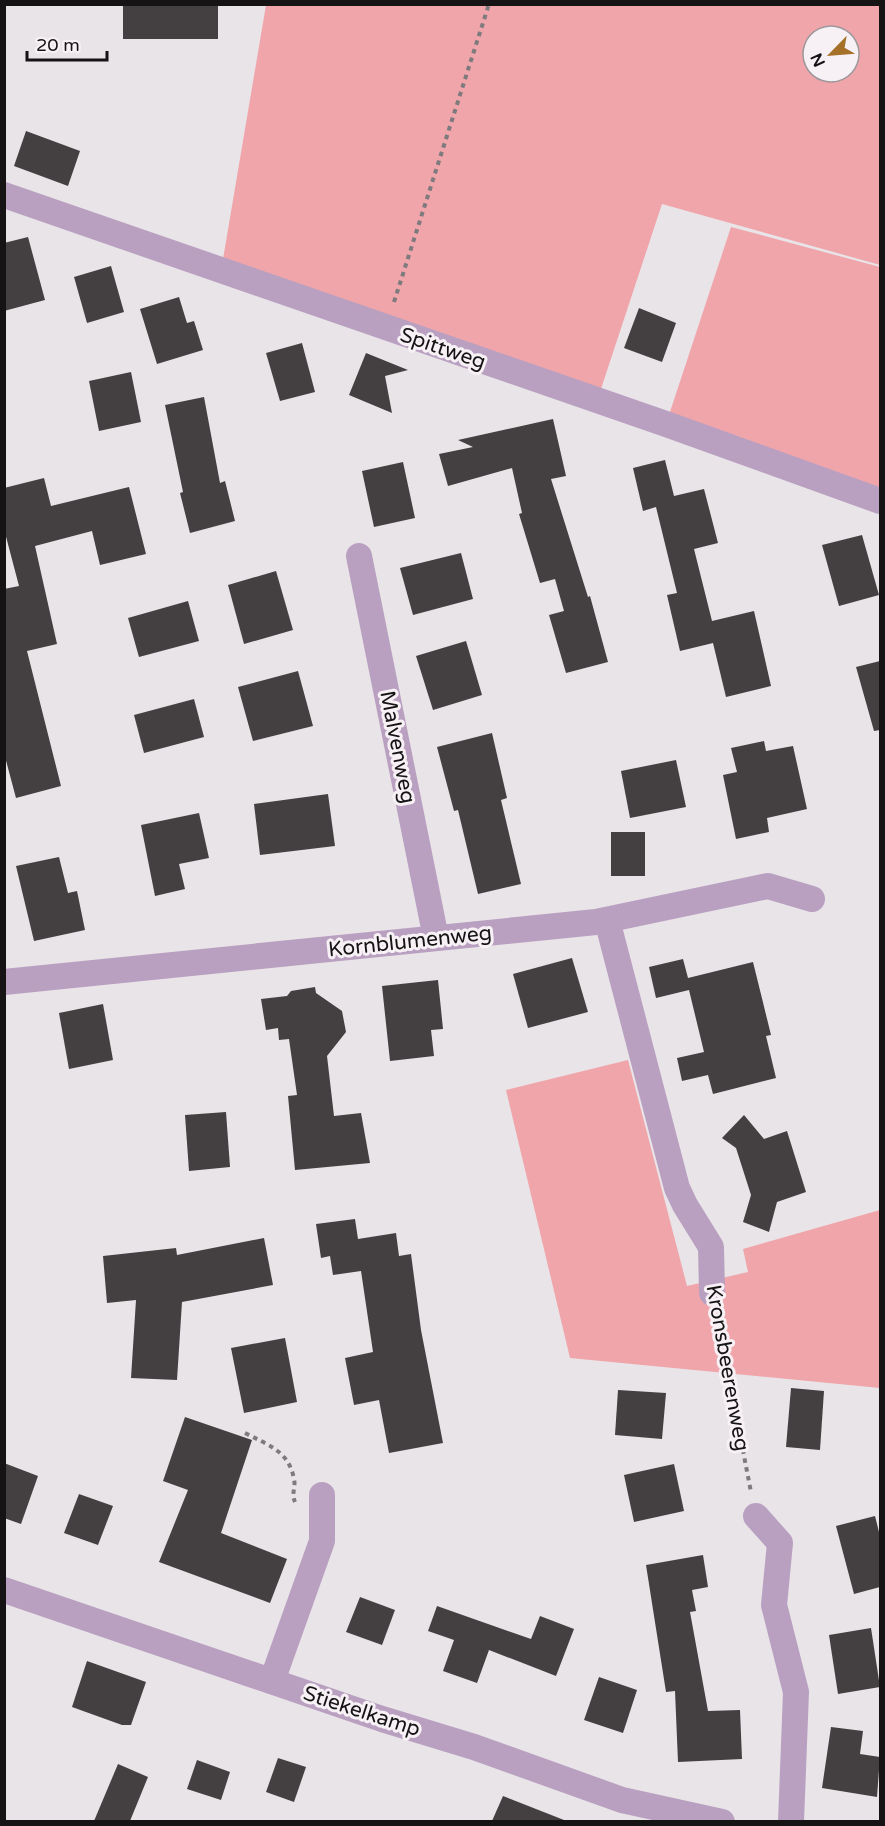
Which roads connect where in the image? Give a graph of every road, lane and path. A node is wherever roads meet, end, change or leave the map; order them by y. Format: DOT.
graph roads {
  1 [pos="489,4"];
  2 [pos="4,195"];
  3 [pos="386,329"];
  4 [pos="880,501"];
  5 [pos="359,556"];
  6 [pos="812,899"];
  7 [pos="607,920"];
  8 [pos="436,938"];
  9 [pos="5,979"];
  10 [pos="712,1293"];
  11 [pos="245,1433"];
  12 [pos="322,1495"];
  13 [pos="296,1505"];
  14 [pos="756,1516"];
  15 [pos="5,1592"];
  16 [pos="272,1681"];
  17 [pos="722,1821"];
  18 [pos="791,1821"];
  1 -- 3 [label="path"];
  2 -- 3 [label="street, Spittweg"];
  3 -- 4 [label="street, Spittweg"];
  5 -- 8 [label="street, Malvenweg"];
  6 -- 7 [label="street, Kornblumenweg"];
  7 -- 8 [label="street, Kornblumenweg"];
  7 -- 10 [label="street, Kronsbeerenweg"];
  8 -- 9 [label="street, Kornblumenweg"];
  10 -- 14 [label="path, Kronsbeerenweg"];
  11 -- 13 [label="path"];
  12 -- 16 [label="street"];
  14 -- 18 [label="street"];
  15 -- 16 [label="street, Stiekelkamp"];
  16 -- 17 [label="street, Stiekelkamp"];
}
